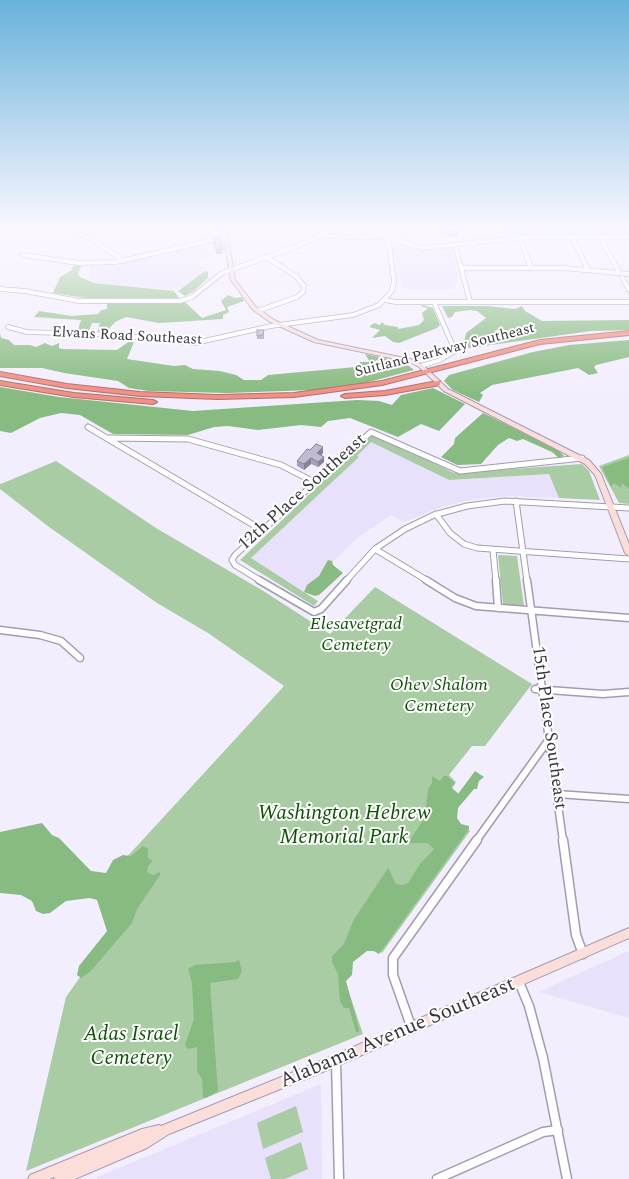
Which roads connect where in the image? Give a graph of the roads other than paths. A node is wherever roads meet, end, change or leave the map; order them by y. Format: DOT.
graph roads {
  1 [pos="208,283"];
  2 [pos="236,283"];
  3 [pos="302,283"];
  4 [pos="394,283"];
  5 [pos="465,283"];
  6 [pos="0,289"];
  7 [pos="385,300"];
  8 [pos="434,302"];
  9 [pos="470,302"];
  10 [pos="629,302"];
  11 [pos="258,311"];
  12 [pos="278,325"];
  13 [pos="8,327"];
  14 [pos="629,333"];
  15 [pos="629,338"];
  16 [pos="426,372"];
  17 [pos="0,374"];
  18 [pos="0,383"];
  19 [pos="437,383"];
  20 [pos="338,396"];
  21 [pos="88,427"];
  22 [pos="109,438"];
  23 [pos="582,458"];
  24 [pos="314,482"];
  25 [pos="516,501"];
  26 [pos="610,506"];
  27 [pos="629,508"];
  28 [pos="436,514"];
  29 [pos="262,530"];
  30 [pos="375,549"];
  31 [pos="493,550"];
  32 [pos="525,552"];
  33 [pos="629,553"];
  34 [pos="629,559"];
  35 [pos="498,608"];
  36 [pos="533,611"];
  37 [pos="629,618"];
  38 [pos="0,630"];
  39 [pos="80,658"];
  40 [pos="534,689"];
  41 [pos="543,690"];
  42 [pos="629,692"];
  43 [pos="550,738"];
  44 [pos="557,794"];
  45 [pos="629,799"];
  46 [pos="629,934"];
  47 [pos="584,954"];
  48 [pos="519,982"];
  49 [pos="412,1029"];
  50 [pos="336,1062"];
  51 [pos="166,1130"];
  52 [pos="558,1130"];
  53 [pos="34,1179"];
  54 [pos="60,1179"];
  55 [pos="339,1179"];
  56 [pos="437,1179"];
  57 [pos="566,1179"];
  1 -- 6 [label="street"];
  2 -- 11 [label="street"];
  3 -- 11 [label="street"];
  4 -- 7 [label="street"];
  5 -- 9 [label="street"];
  7 -- 8 [label="street"];
  7 -- 12 [label="street, Elvans Road Southeast"];
  8 -- 9 [label="street"];
  8 -- 16 [label="street"];
  9 -- 10 [label="street"];
  11 -- 12 [label="street"];
  12 -- 13 [label="street, Elvans Road Southeast"];
  12 -- 16 [label="street"];
  14 -- 16 [label="highway, Suitland Parkway Southeast"];
  15 -- 16 [label="highway, Suitland Parkway Southeast"];
  16 -- 17 [label="highway, Suitland Parkway Southeast"];
  16 -- 19 [label="street"];
  16 -- 20 [label="highway, Suitland Parkway Southeast"];
  18 -- 20 [label="highway, Suitland Parkway Southeast"];
  19 -- 20 [label="highway"];
  19 -- 23 [label="street"];
  21 -- 22 [label="street"];
  22 -- 24 [label="street"];
  22 -- 29 [label="street"];
  23 -- 24 [label="street, 12th Place Southeast"];
  23 -- 26 [label="street"];
  24 -- 29 [label="street, 12th Place Southeast"];
  25 -- 26 [label="street"];
  25 -- 28 [label="street"];
  25 -- 32 [label="street, 15th Place Southeast"];
  26 -- 27 [label="street"];
  26 -- 33 [label="street"];
  28 -- 30 [label="street"];
  28 -- 31 [label="street"];
  29 -- 30 [label="street, 12th Place Southeast"];
  30 -- 35 [label="street"];
  31 -- 32 [label="street"];
  31 -- 35 [label="street"];
  32 -- 34 [label="street"];
  32 -- 36 [label="street, 15th Place Southeast"];
  35 -- 36 [label="street"];
  36 -- 37 [label="street"];
  36 -- 41 [label="street, 15th Place Southeast"];
  38 -- 39 [label="street"];
  40 -- 41 [label="street"];
  41 -- 42 [label="street"];
  41 -- 43 [label="street, 15th Place Southeast"];
  43 -- 44 [label="street, 15th Place Southeast"];
  43 -- 49 [label="street"];
  44 -- 45 [label="street"];
  44 -- 47 [label="street, 15th Place Southeast"];
  46 -- 47 [label="street, Alabama Avenue Southeast"];
  47 -- 48 [label="street, Alabama Avenue Southeast"];
  48 -- 49 [label="street, Alabama Avenue Southeast"];
  48 -- 52 [label="street"];
  49 -- 50 [label="street, Alabama Avenue Southeast"];
  50 -- 51 [label="street, Alabama Avenue Southeast"];
  50 -- 55 [label="street"];
  51 -- 53 [label="street, Alabama Avenue Southeast"];
  51 -- 54 [label="street, Alabama Avenue Southeast"];
  52 -- 56 [label="street"];
  52 -- 57 [label="street"];
}
